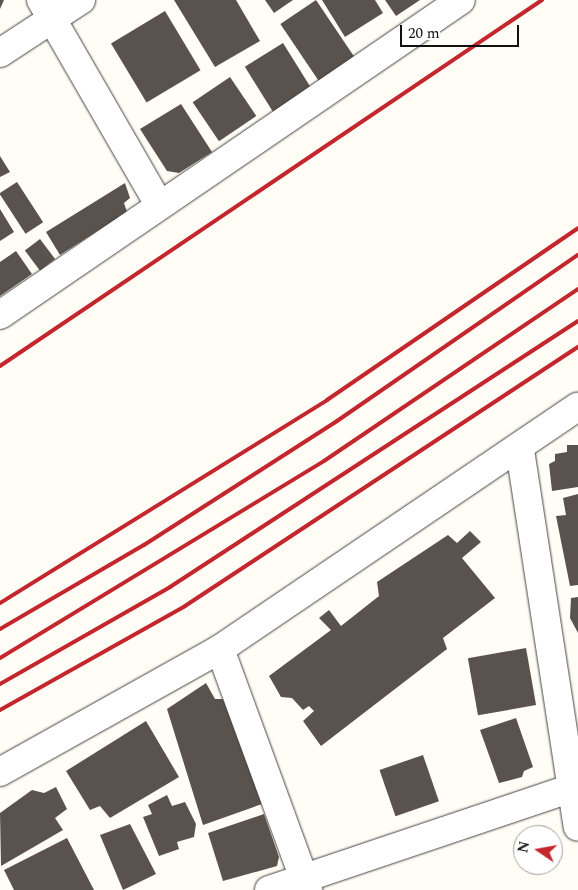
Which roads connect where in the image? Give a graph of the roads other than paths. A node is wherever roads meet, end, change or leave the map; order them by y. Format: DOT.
graph roads {
  1 [pos="81,0"];
  2 [pos="461,0"];
  3 [pos="47,9"];
  4 [pos="0,53"];
  5 [pos="159,204"];
  6 [pos="0,315"];
  7 [pos="578,407"];
  8 [pos="520,450"];
  9 [pos="220,649"];
  10 [pos="0,772"];
  11 [pos="575,787"];
  12 [pos="578,827"];
  13 [pos="307,884"];
  14 [pos="269,890"];
  1 -- 3 [label="street"];
  2 -- 5 [label="street"];
  3 -- 4 [label="street"];
  3 -- 5 [label="street"];
  5 -- 6 [label="street"];
  7 -- 8 [label="street"];
  8 -- 9 [label="street"];
  8 -- 11 [label="street"];
  9 -- 10 [label="street"];
  9 -- 13 [label="street"];
  11 -- 12 [label="street"];
  11 -- 13 [label="street"];
  13 -- 14 [label="street"];
}
